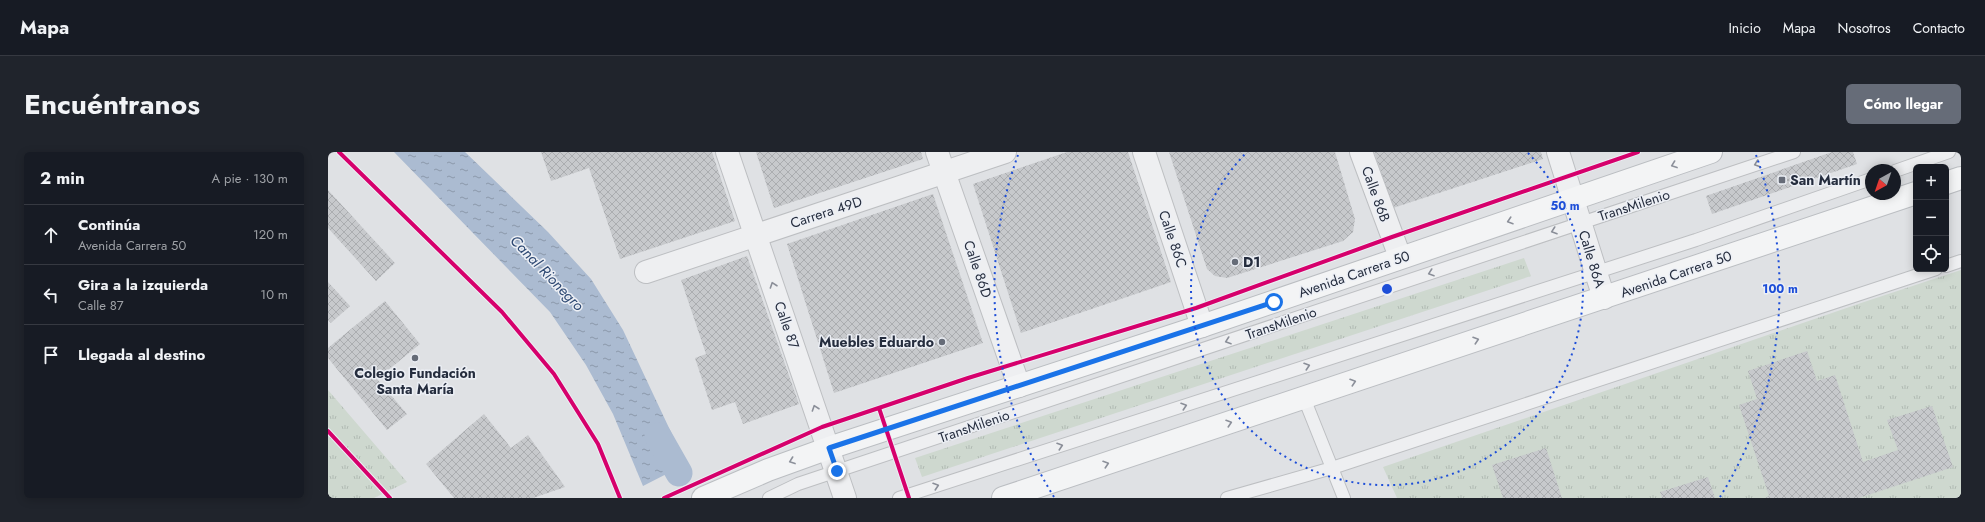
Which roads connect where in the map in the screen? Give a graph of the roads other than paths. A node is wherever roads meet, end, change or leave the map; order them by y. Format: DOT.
graph roads {
  1 [pos="727,152"];
  2 [pos="937,152"];
  3 [pos="1006,152"];
  4 [pos="1144,152"];
  5 [pos="1361,152"];
  6 [pos="1558,152"];
  7 [pos="1711,152"];
  8 [pos="1794,152"];
  9 [pos="1948,152"];
  10 [pos="1901,169"];
  11 [pos="944,173"];
  12 [pos="1961,178"];
  13 [pos="1865,181"];
  14 [pos="1949,182"];
  15 [pos="1913,194"];
  16 [pos="1573,200"];
  17 [pos="1581,222"];
  18 [pos="756,235"];
  19 [pos="1400,257"];
  20 [pos="1961,261"];
  21 [pos="1949,265"];
  22 [pos="646,272"];
  23 [pos="1596,272"];
  24 [pos="1927,272"];
  25 [pos="1604,298"];
  26 [pos="1202,326"];
  27 [pos="1019,386"];
  28 [pos="1304,398"];
  29 [pos="829,448"];
  30 [pos="1332,468"];
  31 [pos="837,471"];
  32 [pos="703,498"];
  33 [pos="769,498"];
  34 [pos="845,498"];
  35 [pos="899,498"];
  36 [pos="1002,498"];
  37 [pos="1227,498"];
  38 [pos="1344,498"];
  1 -- 18 [label="street, Calle 87"];
  2 -- 11 [label="street, Calle 86D"];
  3 -- 11 [label="street, Carrera 49D"];
  4 -- 26 [label="street, Calle 86C"];
  5 -- 19 [label="street, Calle 86B"];
  6 -- 16 [label="street, Calle 86A"];
  7 -- 16 [label="main road, Avenida Carrera 50, one-way"];
  8 -- 17 [label="lane, TransMilenio, one-way"];
  9 -- 10 [label="lane"];
  11 -- 18 [label="street, Carrera 49D"];
  11 -- 27 [label="street, Calle 86D"];
  12 -- 14 [label="main road"];
  13 -- 23 [label="lane"];
  15 -- 25 [label="main road, Avenida Carrera 50"];
  16 -- 17 [label="street, Calle 86A"];
  16 -- 19 [label="main road, Avenida Carrera 50, one-way"];
  17 -- 23 [label="street, Calle 86A"];
  17 -- 31 [label="lane, TransMilenio, one-way"];
  18 -- 22 [label="street, Carrera 49D"];
  29 -- 18 [label="street, Calle 87, one-way"];
  19 -- 26 [label="main road, Avenida Carrera 50"];
  20 -- 21 [label="lane"];
  23 -- 25 [label="street, Calle 86A"];
  35 -- 23 [label="lane, one-way"];
  24 -- 30 [label="lane"];
  28 -- 25 [label="main road, Avenida Carrera 50, one-way"];
  26 -- 27 [label="main road, Avenida Carrera 50"];
  27 -- 29 [label="main road, Avenida Carrera 50"];
  28 -- 30 [label="lane"];
  36 -- 28 [label="main road, Avenida Carrera 50, one-way"];
  29 -- 31 [label="street, Calle 87"];
  29 -- 32 [label="main road, Avenida Carrera 50, one-way"];
  30 -- 37 [label="lane"];
  30 -- 38 [label="lane"];
  31 -- 33 [label="lane, TransMilenio"];
  31 -- 34 [label="street, Calle 87"];
}
